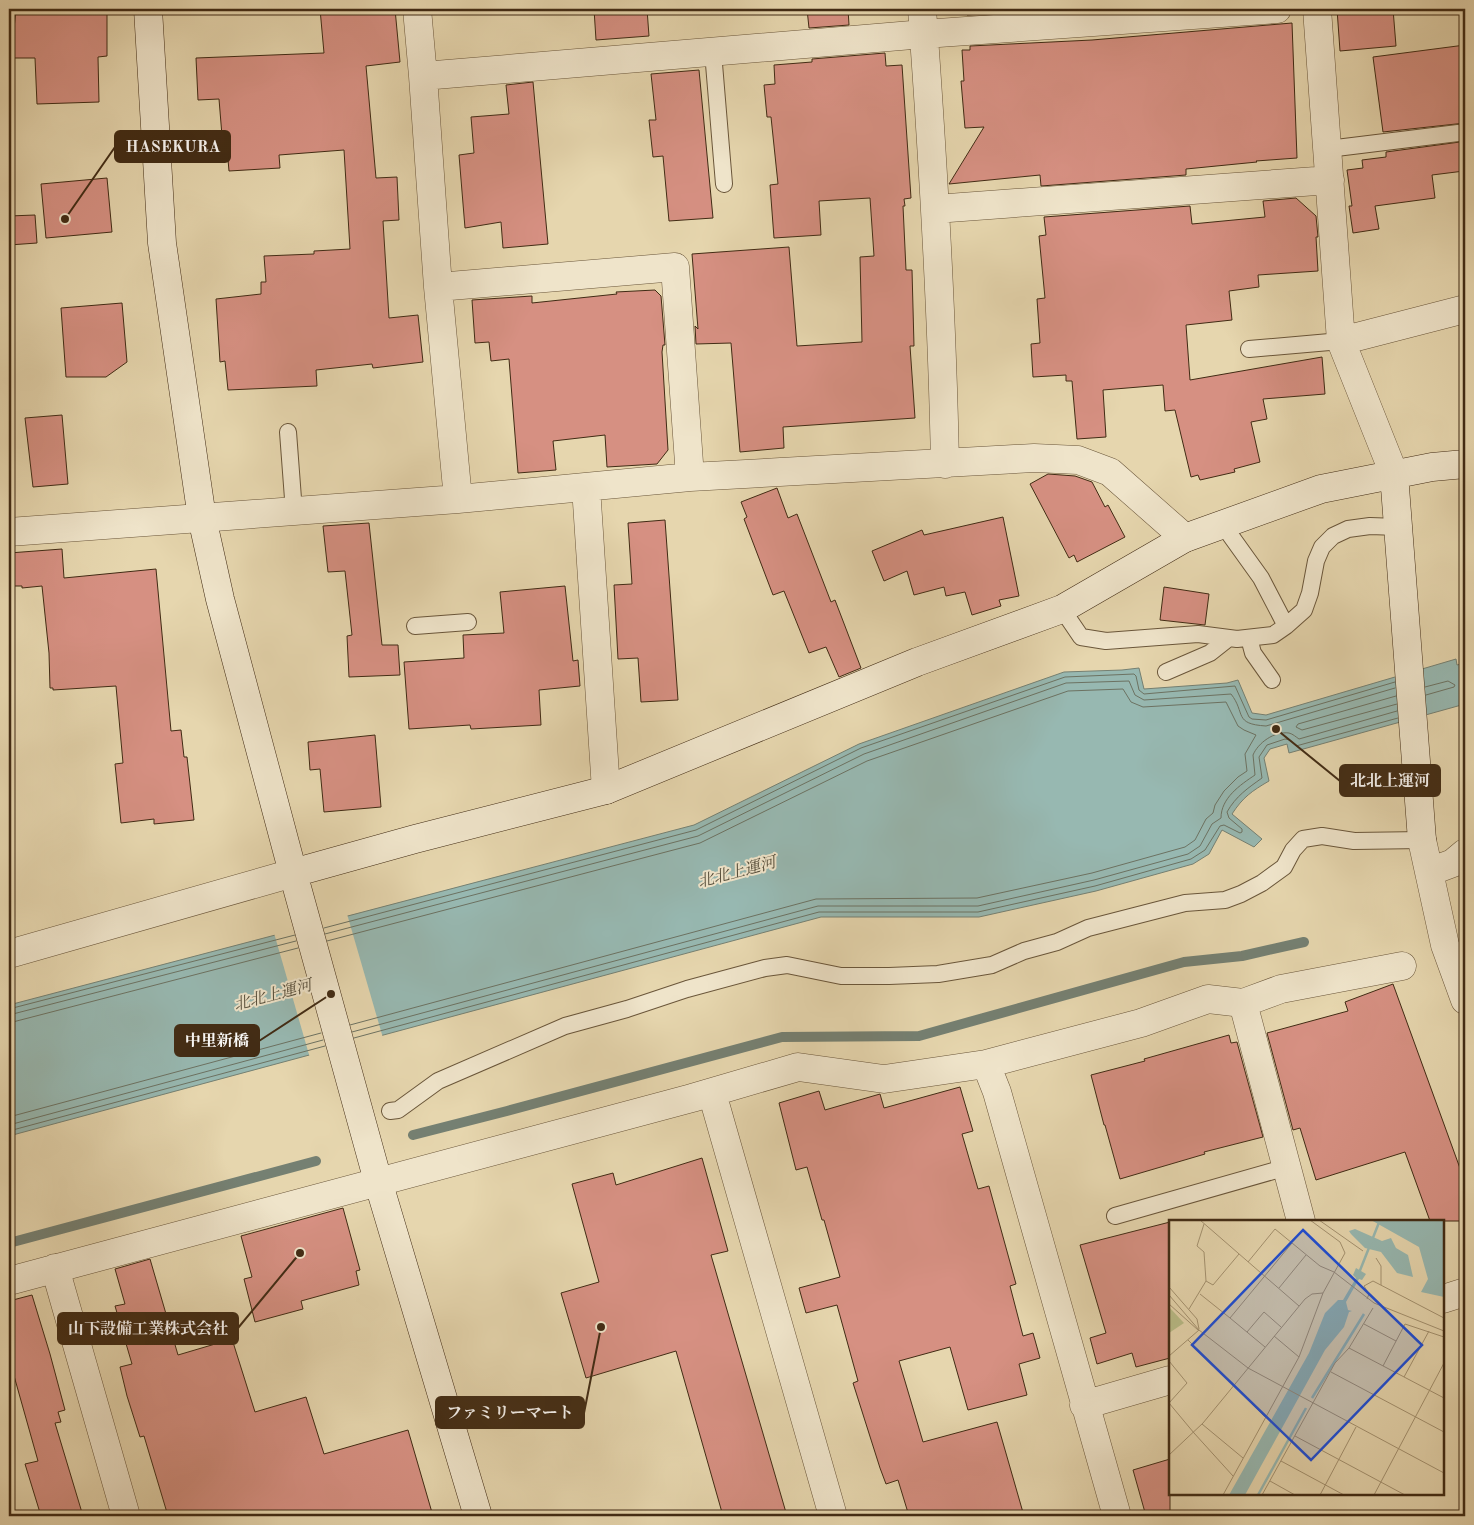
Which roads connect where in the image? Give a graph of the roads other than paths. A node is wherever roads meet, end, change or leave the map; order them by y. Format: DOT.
graph roads {
  1 [pos="148,9"];
  2 [pos="417,9"];
  3 [pos="1277,9"];
  4 [pos="1317,9"];
  5 [pos="923,21"];
  6 [pos="713,52"];
  7 [pos="423,76"];
  8 [pos="1458,133"];
  9 [pos="1328,149"];
  10 [pos="1330,180"];
  11 [pos="724,184"];
  12 [pos="935,209"];
  13 [pos="438,287"];
  14 [pos="1465,309"];
  15 [pos="1342,341"];
  16 [pos="1249,349"];
  17 [pos="288,432"];
  18 [pos="946,464"];
  19 [pos="1465,464"];
  20 [pos="1394,474"];
  21 [pos="690,477"];
  22 [pos="586,487"];
  23 [pos="458,499"];
  24 [pos="294,512"];
  25 [pos="202,518"];
  26 [pos="1223,525"];
  27 [pos="1398,527"];
  28 [pos="9,532"];
  29 [pos="1185,538"];
  30 [pos="1062,609"];
  31 [pos="468,622"];
  32 [pos="416,626"];
  33 [pos="1286,626"];
  34 [pos="1229,638"];
  35 [pos="1249,638"];
  36 [pos="1166,672"];
  37 [pos="1272,680"];
  38 [pos="606,790"];
  39 [pos="1422,840"];
  40 [pos="1465,853"];
  41 [pos="1429,872"];
  42 [pos="293,873"];
  43 [pos="9,954"];
  44 [pos="1402,966"];
  45 [pos="1465,1000"];
  46 [pos="1243,1004"];
  47 [pos="986,1064"];
  48 [pos="712,1093"];
  49 [pos="390,1111"];
  50 [pos="1287,1168"];
  51 [pos="378,1181"];
  52 [pos="1115,1216"];
  53 [pos="1302,1220"];
  54 [pos="55,1268"];
  55 [pos="9,1281"];
  56 [pos="1465,1292"];
  57 [pos="1444,1299"];
  58 [pos="1169,1380"];
  59 [pos="1084,1404"];
  60 [pos="126,1516"];
  61 [pos="478,1516"];
  62 [pos="833,1516"];
  63 [pos="1117,1516"];
  1 -- 25 [label="street"];
  2 -- 7 [label="street"];
  3 -- 5 [label="street"];
  4 -- 9 [label="street"];
  5 -- 6 [label="street"];
  5 -- 12 [label="street"];
  6 -- 7 [label="street"];
  6 -- 11 [label="lane"];
  7 -- 13 [label="street"];
  8 -- 9 [label="lane"];
  9 -- 10 [label="street"];
  10 -- 12 [label="street"];
  10 -- 15 [label="street"];
  12 -- 18 [label="street"];
  13 -- 21 [label="street"];
  13 -- 23 [label="street"];
  14 -- 15 [label="street"];
  15 -- 16 [label="lane"];
  15 -- 20 [label="street"];
  17 -- 24 [label="lane"];
  18 -- 21 [label="street"];
  18 -- 29 [label="street"];
  19 -- 20 [label="street"];
  20 -- 26 [label="street"];
  20 -- 27 [label="street"];
  21 -- 22 [label="street"];
  22 -- 23 [label="street"];
  22 -- 38 [label="street"];
  23 -- 24 [label="street"];
  24 -- 25 [label="street"];
  25 -- 28 [label="street"];
  25 -- 42 [label="street"];
  26 -- 29 [label="street"];
  26 -- 33 [label="lane"];
  27 -- 33 [label="lane"];
  27 -- 39 [label="street"];
  29 -- 30 [label="street"];
  30 -- 34 [label="lane"];
  30 -- 38 [label="street"];
  31 -- 32 [label="lane"];
  33 -- 35 [label="lane"];
  34 -- 35 [label="lane"];
  34 -- 36 [label="lane"];
  35 -- 37 [label="lane"];
  38 -- 42 [label="street"];
  39 -- 41 [label="street"];
  39 -- 49 [label="lane"];
  40 -- 41 [label="street"];
  41 -- 45 [label="street"];
  42 -- 43 [label="street"];
  42 -- 51 [label="street"];
  44 -- 46 [label="street"];
  46 -- 47 [label="street"];
  46 -- 50 [label="street"];
  47 -- 48 [label="street"];
  47 -- 59 [label="street"];
  48 -- 51 [label="street"];
  48 -- 62 [label="street"];
  50 -- 52 [label="lane"];
  50 -- 53 [label="street"];
  51 -- 54 [label="street"];
  51 -- 61 [label="street"];
  54 -- 55 [label="street"];
  54 -- 60 [label="street"];
  56 -- 57 [label="street"];
  58 -- 59 [label="street"];
  59 -- 63 [label="street"];
}
